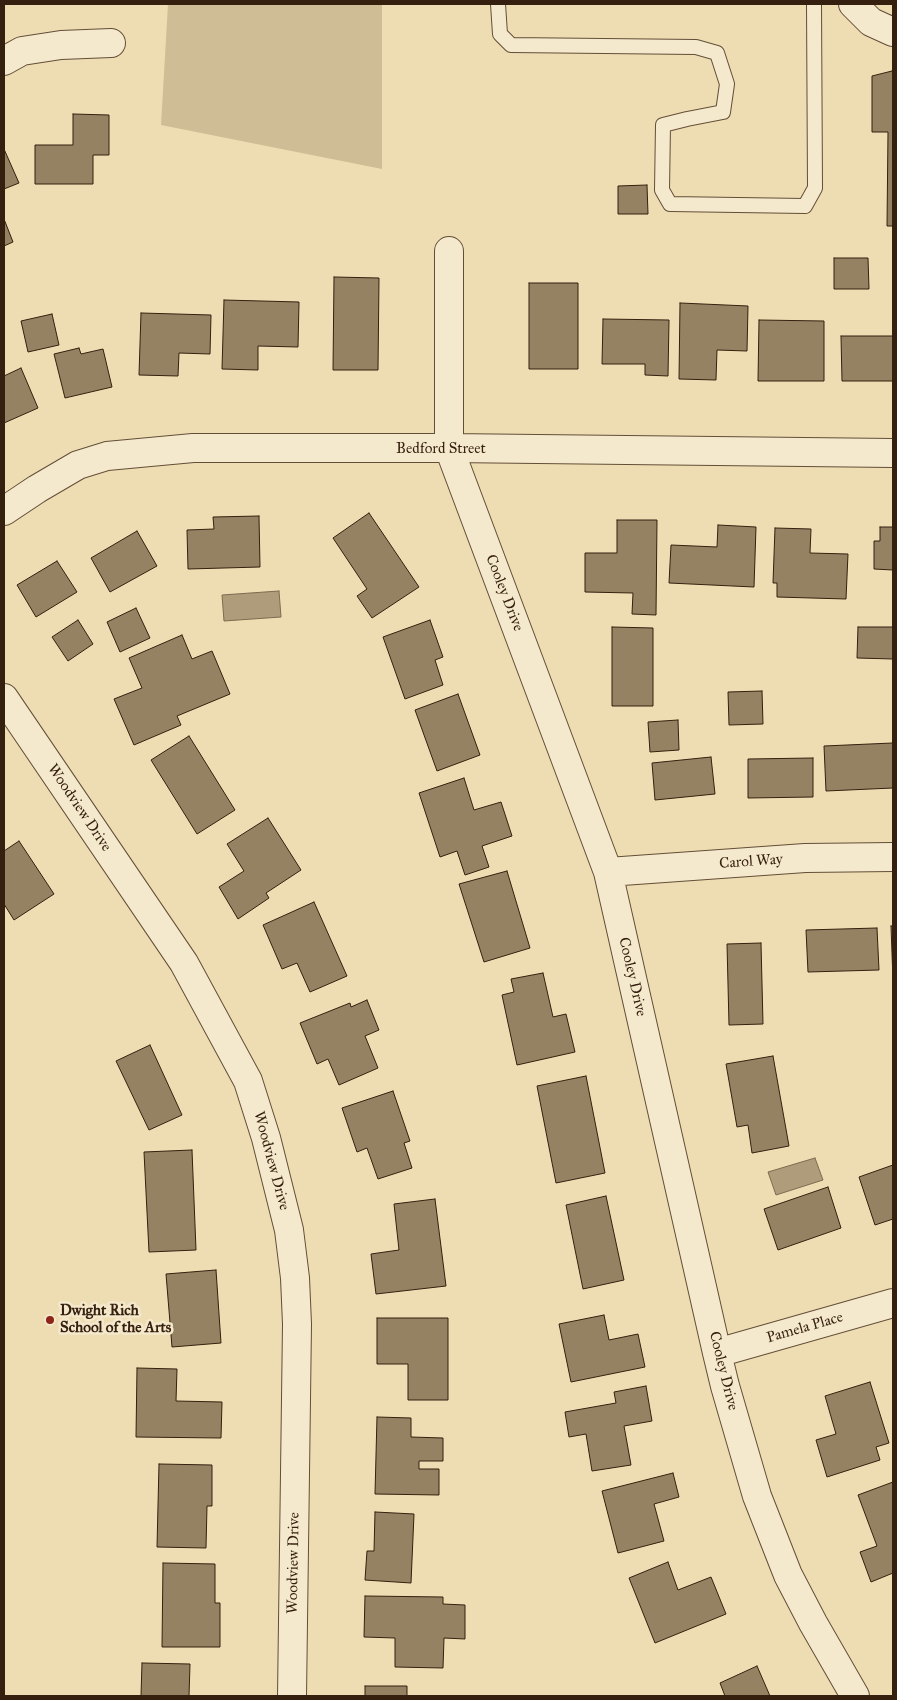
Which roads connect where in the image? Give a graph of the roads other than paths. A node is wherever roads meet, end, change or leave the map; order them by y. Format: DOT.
graph roads {
  1 [pos="498,4"];
  2 [pos="814,4"];
  3 [pos="854,4"];
  4 [pos="893,32"];
  5 [pos="111,43"];
  6 [pos="4,61"];
  7 [pos="449,251"];
  8 [pos="449,448"];
  9 [pos="893,453"];
  10 [pos="4,511"];
  11 [pos="4,698"];
  12 [pos="893,857"];
  13 [pos="608,872"];
  14 [pos="893,1303"];
  15 [pos="717,1352"];
  16 [pos="292,1696"];
  17 [pos="855,1696"];
  1 -- 2 [label="lane"];
  3 -- 4 [label="street"];
  5 -- 6 [label="street"];
  7 -- 8 [label="street, Cooley Drive"];
  8 -- 9 [label="street, Bedford Street"];
  8 -- 10 [label="street, Bedford Street"];
  8 -- 13 [label="street, Cooley Drive"];
  11 -- 16 [label="street, Woodview Drive"];
  12 -- 13 [label="street, Carol Way"];
  13 -- 15 [label="street, Cooley Drive"];
  14 -- 15 [label="street, Pamela Place"];
  15 -- 17 [label="street, Cooley Drive"];
}
